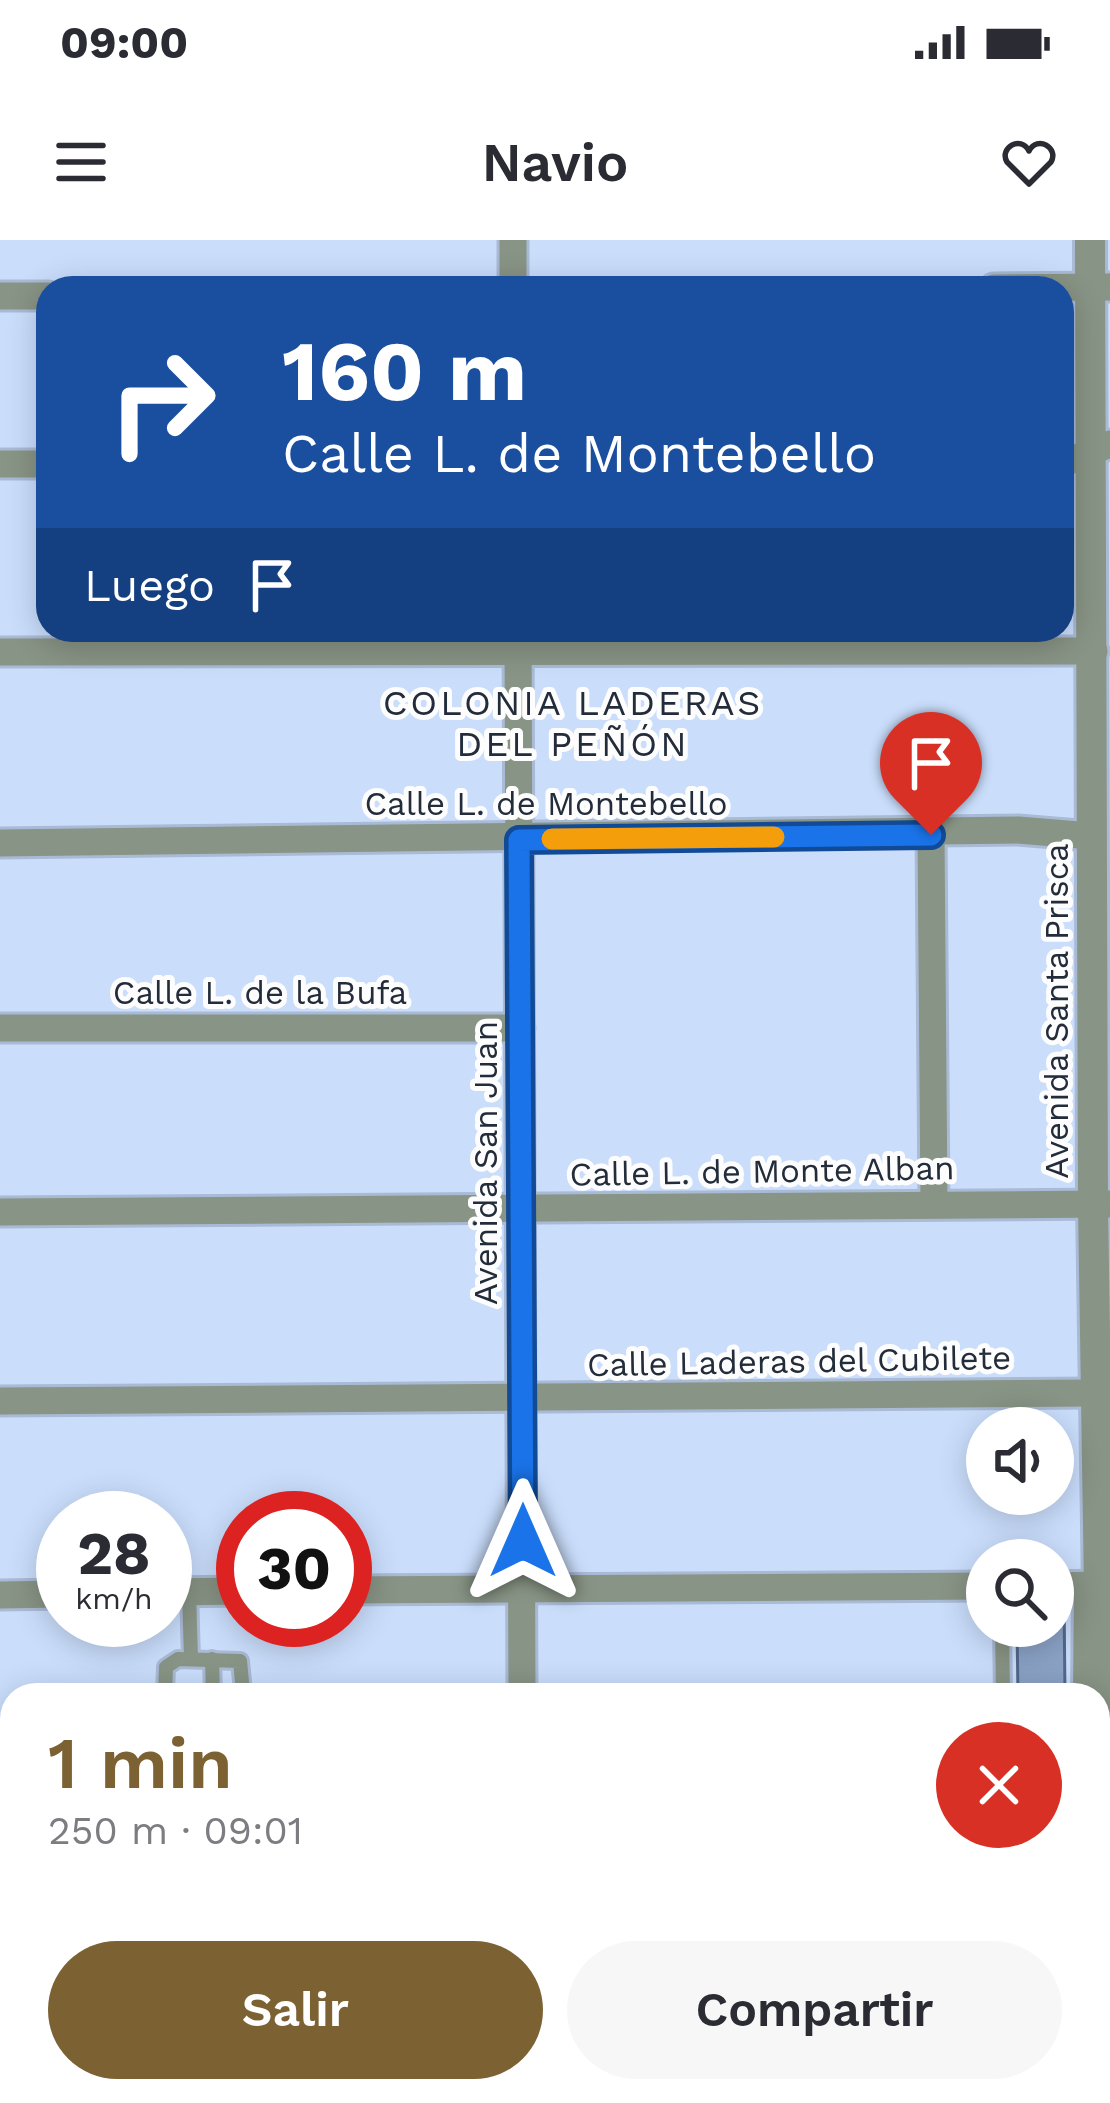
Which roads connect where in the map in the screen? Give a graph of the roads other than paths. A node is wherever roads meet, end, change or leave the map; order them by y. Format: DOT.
graph roads {
  1 [pos="513,240"];
  2 [pos="1090,240"];
  3 [pos="513,276"];
  4 [pos="1100,287"];
  5 [pos="0,296"];
  6 [pos="36,296"];
  7 [pos="1101,448"];
  8 [pos="0,464"];
  9 [pos="36,464"];
  10 [pos="1102,605"];
  11 [pos="432,642"];
  12 [pos="518,642"];
  13 [pos="623,642"];
  14 [pos="1094,651"];
  15 [pos="0,652"];
  16 [pos="1101,768"];
  17 [pos="931,835"];
  18 [pos="1091,836"];
  19 [pos="519,840"];
  20 [pos="0,843"];
  21 [pos="1101,933"];
  22 [pos="0,1028"];
  23 [pos="520,1028"];
  24 [pos="934,1204"];
  25 [pos="1101,1204"];
  26 [pos="521,1209"];
  27 [pos="0,1212"];
  28 [pos="1102,1277"];
  29 [pos="1095,1393"];
  30 [pos="524,1400"];
  31 [pos="0,1401"];
  32 [pos="1077,1585"];
  33 [pos="966,1586"];
  34 [pos="522,1588"];
  35 [pos="372,1590"];
  36 [pos="36,1594"];
  37 [pos="0,1595"];
  38 [pos="188,1647"];
  39 [pos="1003,1647"];
  40 [pos="191,1659"];
  41 [pos="212,1659"];
  42 [pos="166,1683"];
  43 [pos="213,1683"];
  44 [pos="242,1683"];
  45 [pos="522,1683"];
  46 [pos="1004,1683"];
  47 [pos="1080,1683"];
  48 [pos="1090,1683"];
  1 -- 3 [label="street"];
  2 -- 4 [label="street, Avenida Santa Prisca"];
  4 -- 7 [label="street, Avenida Santa Prisca"];
  5 -- 6 [label="street"];
  7 -- 10 [label="street, Avenida Santa Prisca"];
  8 -- 9 [label="street"];
  10 -- 14 [label="street, Avenida Santa Prisca"];
  11 -- 15 [label="street"];
  12 -- 19 [label="street, Avenida San Juan"];
  13 -- 14 [label="street"];
  14 -- 16 [label="street, Avenida Santa Prisca"];
  16 -- 18 [label="street, Avenida Santa Prisca"];
  17 -- 18 [label="street, Calle L. de Montebello"];
  17 -- 19 [label="street, Calle L. de Montebello"];
  17 -- 24 [label="street"];
  18 -- 21 [label="street, Avenida Santa Prisca"];
  19 -- 20 [label="street, Calle L. de Montebello"];
  19 -- 23 [label="street, Avenida San Juan"];
  21 -- 25 [label="street, Avenida Santa Prisca"];
  22 -- 23 [label="street, Calle L. de la Bufa"];
  23 -- 26 [label="street, Avenida San Juan"];
  24 -- 25 [label="street, Calle L. de Monte Alban"];
  24 -- 26 [label="street, Calle L. de Monte Alban"];
  25 -- 28 [label="street, Avenida Santa Prisca"];
  26 -- 27 [label="street, Calle L. de Monte Alban"];
  26 -- 30 [label="street, Avenida San Juan"];
  28 -- 29 [label="street, Avenida Santa Prisca"];
  29 -- 30 [label="street, Calle Laderas del Cubilete"];
  29 -- 32 [label="street, Avenida Santa Prisca"];
  30 -- 31 [label="street, Calle Laderas del Cubilete"];
  30 -- 34 [label="street, Avenida San Juan"];
  32 -- 47 [label="lane"];
  32 -- 48 [label="street, Avenida Santa Prisca"];
  33 -- 34 [label="street"];
  34 -- 35 [label="street"];
  34 -- 45 [label="street, Avenida San Juan"];
  36 -- 37 [label="street"];
  38 -- 40 [label="lane"];
  39 -- 46 [label="lane"];
  40 -- 41 [label="lane"];
  40 -- 42 [label="lane"];
  41 -- 43 [label="lane"];
  41 -- 44 [label="lane"];
}
